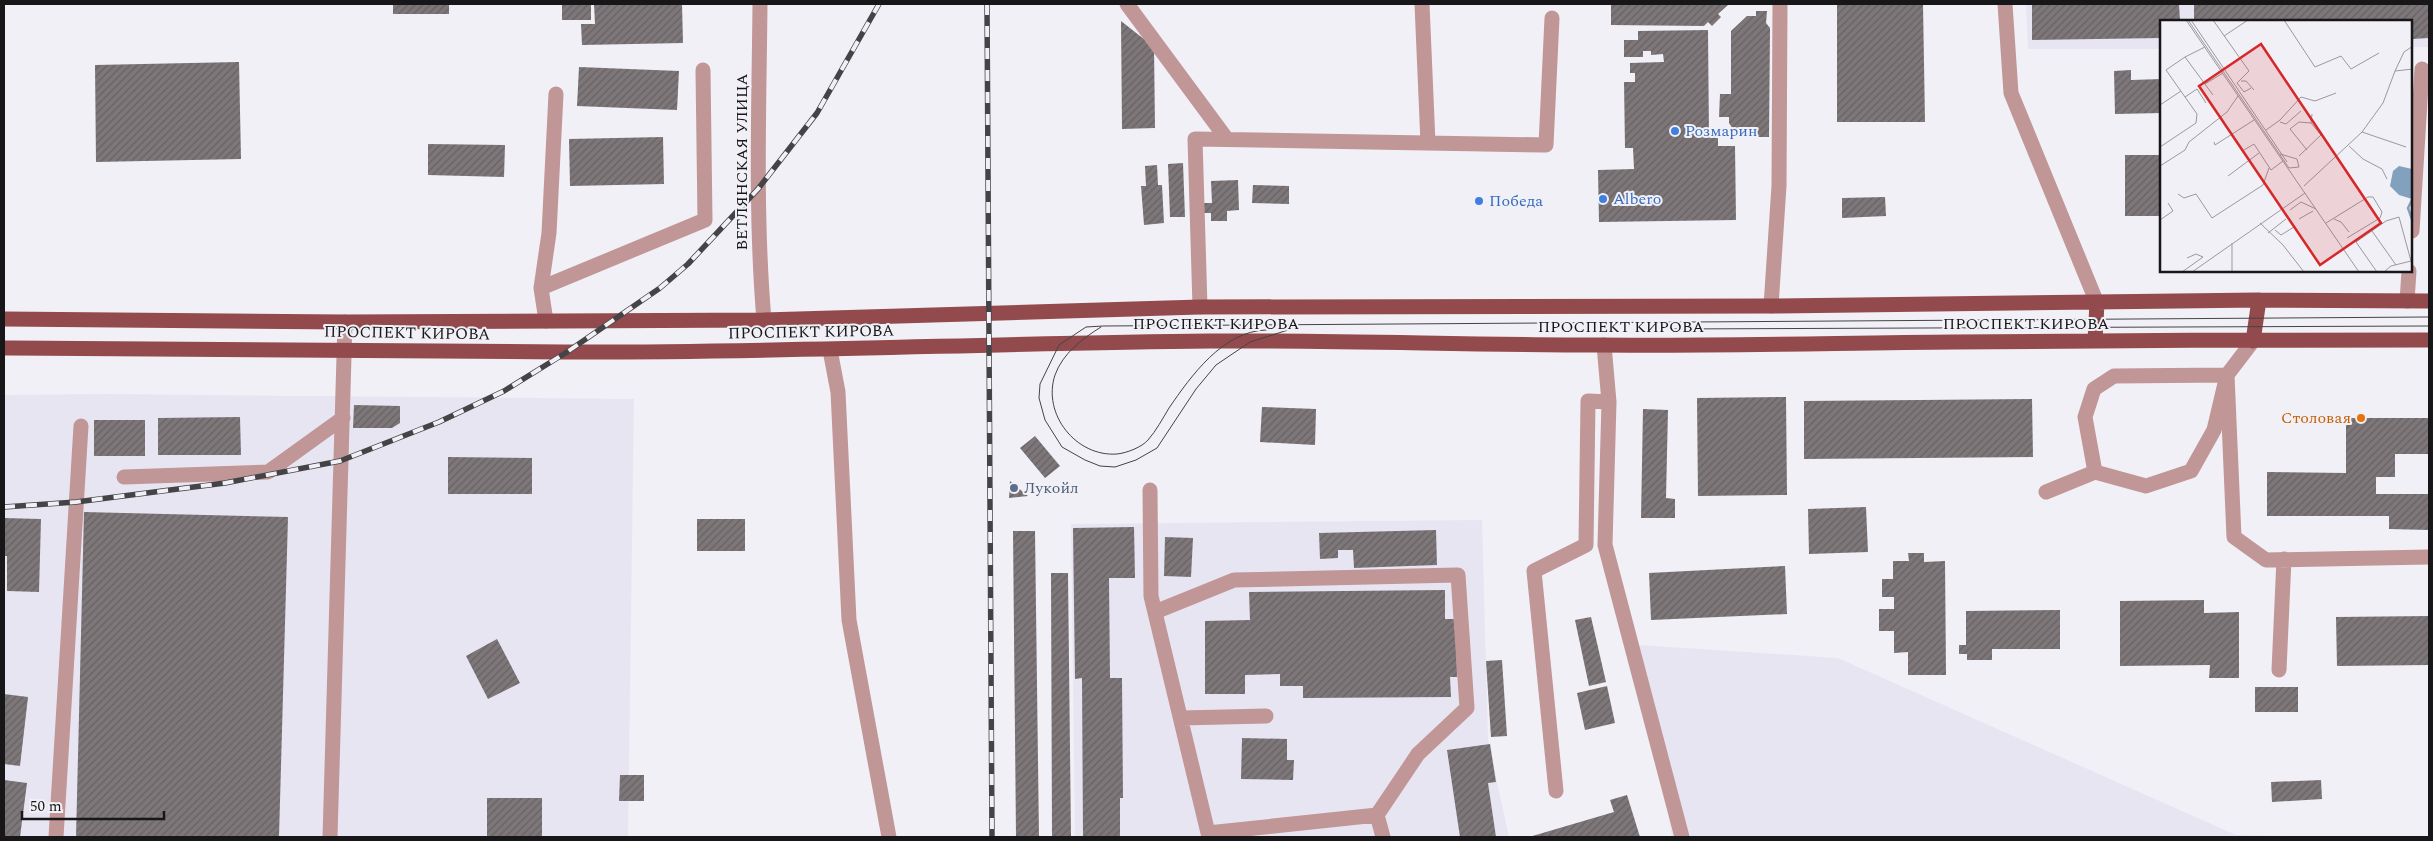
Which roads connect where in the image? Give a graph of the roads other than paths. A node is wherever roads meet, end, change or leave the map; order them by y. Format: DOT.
graph roads {
  1 [pos="760,4"];
  2 [pos="1127,4"];
  3 [pos="1422,4"];
  4 [pos="1780,4"];
  5 [pos="2005,4"];
  6 [pos="1552,18"];
  7 [pos="2421,69"];
  8 [pos="703,70"];
  9 [pos="556,94"];
  10 [pos="1226,138"];
  11 [pos="1428,143"];
  12 [pos="2413,213"];
  13 [pos="2409,272"];
  14 [pos="541,288"];
  15 [pos="2259,300"];
  16 [pos="2407,301"];
  17 [pos="2429,301"];
  18 [pos="2097,303"];
  19 [pos="1770,306"];
  20 [pos="1200,307"];
  21 [pos="4,319"];
  22 [pos="764,320"];
  23 [pos="546,321"];
  24 [pos="345,322"];
  25 [pos="2095,340"];
  26 [pos="2429,340"];
  27 [pos="2254,341"];
  28 [pos="1604,345"];
  29 [pos="4,348"];
  30 [pos="344,350"];
  31 [pos="830,350"];
  32 [pos="2227,375"];
  33 [pos="1609,402"];
  34 [pos="343,418"];
  35 [pos="81,426"];
  36 [pos="2095,472"];
  37 [pos="124,477"];
  38 [pos="1150,490"];
  39 [pos="2046,492"];
  40 [pos="2429,556"];
  41 [pos="2284,559"];
  42 [pos="1155,612"];
  43 [pos="2279,670"];
  44 [pos="1266,716"];
  45 [pos="1181,718"];
  46 [pos="1556,791"];
  47 [pos="1377,815"];
  48 [pos="56,837"];
  49 [pos="330,837"];
  50 [pos="889,837"];
  51 [pos="1383,837"];
  52 [pos="1682,837"];
  1 -- 22 [label="street, ВЕТЛЯНСКАЯ УЛИЦА"];
  2 -- 10 [label="street"];
  3 -- 11 [label="street"];
  4 -- 19 [label="street"];
  5 -- 18 [label="street"];
  6 -- 11 [label="street"];
  7 -- 12 [label="street"];
  8 -- 14 [label="street"];
  9 -- 14 [label="street"];
  10 -- 11 [label="street"];
  10 -- 20 [label="street"];
  13 -- 16 [label="street"];
  14 -- 23 [label="street"];
  15 -- 16 [label="main road, ПРОСПЕКТ КИРОВА"];
  15 -- 18 [label="main road, ПРОСПЕКТ КИРОВА"];
  15 -- 27 [label="main road"];
  16 -- 17 [label="main road, ПРОСПЕКТ КИРОВА"];
  18 -- 19 [label="main road, ПРОСПЕКТ КИРОВА"];
  18 -- 25 [label="main road"];
  19 -- 20 [label="main road, ПРОСПЕКТ КИРОВА"];
  20 -- 22 [label="main road, ПРОСПЕКТ КИРОВА"];
  21 -- 24 [label="main road, ПРОСПЕКТ КИРОВА"];
  22 -- 23 [label="main road, ПРОСПЕКТ КИРОВА"];
  23 -- 24 [label="main road, ПРОСПЕКТ КИРОВА"];
  24 -- 30 [label="street"];
  25 -- 27 [label="main road, ПРОСПЕКТ КИРОВА"];
  25 -- 28 [label="main road, ПРОСПЕКТ КИРОВА"];
  26 -- 27 [label="main road, ПРОСПЕКТ КИРОВА"];
  27 -- 32 [label="street"];
  28 -- 31 [label="main road, ПРОСПЕКТ КИРОВА"];
  28 -- 33 [label="street"];
  29 -- 30 [label="main road, ПРОСПЕКТ КИРОВА"];
  30 -- 31 [label="main road, ПРОСПЕКТ КИРОВА"];
  30 -- 34 [label="street"];
  31 -- 50 [label="street"];
  32 -- 36 [label="street"];
  32 -- 36 [label="street"];
  32 -- 41 [label="street"];
  33 -- 46 [label="street"];
  33 -- 52 [label="street"];
  34 -- 37 [label="street"];
  34 -- 49 [label="street"];
  35 -- 48 [label="street"];
  36 -- 39 [label="street"];
  38 -- 42 [label="street"];
  40 -- 41 [label="street"];
  41 -- 43 [label="street"];
  42 -- 45 [label="street"];
  42 -- 47 [label="street"];
  44 -- 45 [label="street"];
  45 -- 47 [label="street"];
  47 -- 51 [label="street"];
}
